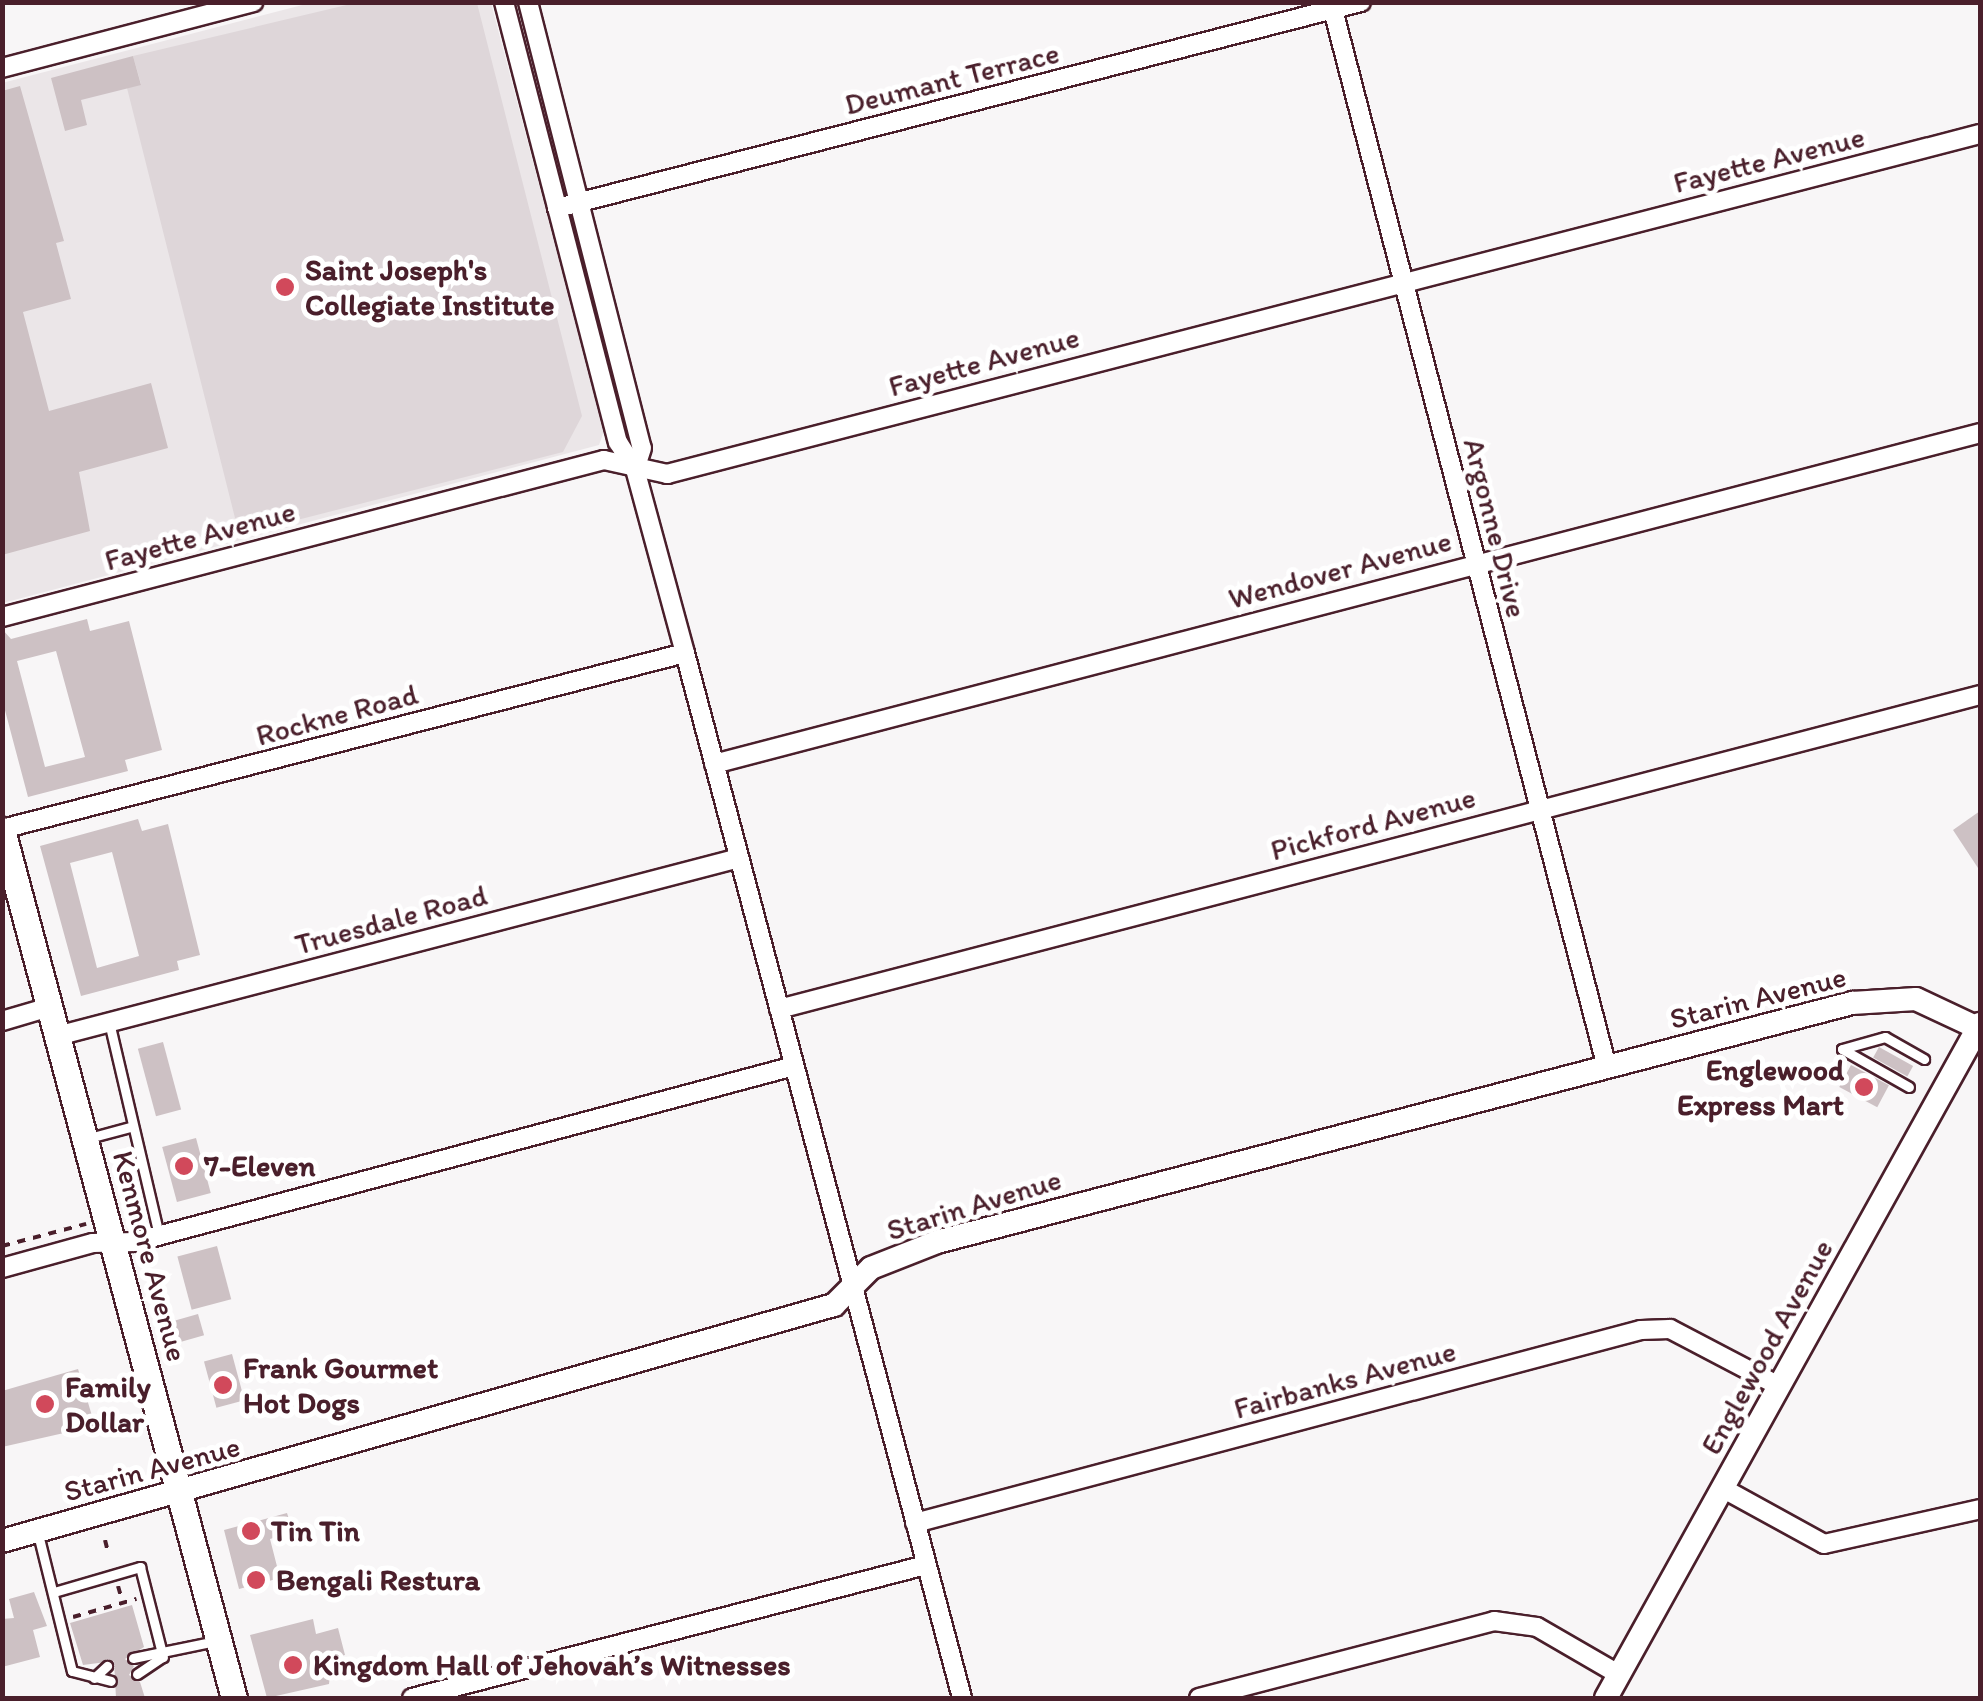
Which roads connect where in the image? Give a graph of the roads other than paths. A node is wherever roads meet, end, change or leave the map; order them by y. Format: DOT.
graph roads {
  1 [pos="253,2"];
  2 [pos="504,2"];
  3 [pos="528,2"];
  4 [pos="1361,2"];
  5 [pos="1332,6"];
  6 [pos="2,68"];
  7 [pos="1980,134"];
  8 [pos="582,202"];
  9 [pos="557,208"];
  10 [pos="1404,282"];
  11 [pos="1980,433"];
  12 [pos="635,469"];
  13 [pos="1476,563"];
  14 [pos="2,617"];
  15 [pos="685,653"];
  16 [pos="1980,695"];
  17 [pos="714,764"];
  18 [pos="1540,809"];
  19 [pos="2,830"];
  20 [pos="739,858"];
  21 [pos="50,1008"];
  22 [pos="779,1008"];
  23 [pos="2,1021"];
  24 [pos="109,1022"];
  25 [pos="1979,1026"];
  26 [pos="58,1036"];
  27 [pos="1924,1059"];
  28 [pos="794,1066"];
  29 [pos="1607,1068"];
  30 [pos="1908,1088"];
  31 [pos="130,1127"];
  32 [pos="85,1139"];
  33 [pos="159,1235"];
  34 [pos="112,1243"];
  35 [pos="2,1268"];
  36 [pos="852,1289"];
  37 [pos="1780,1386"];
  38 [pos="1724,1489"];
  39 [pos="179,1492"];
  40 [pos="1980,1509"];
  41 [pos="915,1522"];
  42 [pos="38,1532"];
  43 [pos="2,1541"];
  44 [pos="926,1565"];
  45 [pos="54,1592"];
  46 [pos="218,1640"];
  47 [pos="164,1657"];
  48 [pos="133,1658"];
  49 [pos="107,1666"];
  50 [pos="138,1674"];
  51 [pos="1618,1674"];
  52 [pos="94,1678"];
  53 [pos="111,1681"];
  54 [pos="234,1698"];
  55 [pos="412,1698"];
  56 [pos="962,1698"];
  57 [pos="1199,1698"];
  58 [pos="1606,1698"];
  1 -- 6 [label="street"];
  2 -- 9 [label="street"];
  3 -- 8 [label="street"];
  4 -- 5 [label="street, Deumant Terrace"];
  5 -- 8 [label="street, Deumant Terrace"];
  5 -- 10 [label="street, Argonne Drive"];
  7 -- 10 [label="street, Fayette Avenue"];
  8 -- 9 [label="street, Deumant Terrace"];
  8 -- 12 [label="street"];
  9 -- 12 [label="street"];
  10 -- 12 [label="street, Fayette Avenue"];
  10 -- 13 [label="street, Argonne Drive"];
  11 -- 13 [label="street, Wendover Avenue"];
  12 -- 14 [label="street, Fayette Avenue"];
  12 -- 15 [label="street"];
  13 -- 17 [label="street, Wendover Avenue"];
  13 -- 18 [label="street, Argonne Drive"];
  15 -- 17 [label="street"];
  15 -- 19 [label="street, Rockne Road"];
  16 -- 18 [label="street, Pickford Avenue"];
  17 -- 20 [label="street"];
  18 -- 22 [label="street, Pickford Avenue"];
  18 -- 29 [label="street, Argonne Drive"];
  19 -- 21 [label="main road, Kenmore Avenue"];
  20 -- 22 [label="street"];
  20 -- 24 [label="street, Truesdale Road"];
  21 -- 23 [label="street"];
  21 -- 26 [label="main road, Kenmore Avenue"];
  22 -- 28 [label="street"];
  24 -- 26 [label="street, Truesdale Road"];
  24 -- 31 [label="lane"];
  25 -- 29 [label="street, Starin Avenue"];
  25 -- 37 [label="street, Englewood Avenue"];
  26 -- 32 [label="main road, Kenmore Avenue"];
  27 -- 30 [label="lane"];
  28 -- 33 [label="street"];
  28 -- 36 [label="street"];
  29 -- 36 [label="street, Starin Avenue"];
  31 -- 32 [label="lane"];
  31 -- 33 [label="lane"];
  32 -- 34 [label="main road, Kenmore Avenue"];
  33 -- 34 [label="street"];
  34 -- 35 [label="street"];
  34 -- 39 [label="main road, Kenmore Avenue"];
  36 -- 39 [label="street, Starin Avenue"];
  36 -- 41 [label="street"];
  37 -- 38 [label="street, Englewood Avenue"];
  37 -- 41 [label="street, Fairbanks Avenue"];
  38 -- 40 [label="street"];
  38 -- 51 [label="street, Englewood Avenue"];
  39 -- 42 [label="street, Starin Avenue"];
  39 -- 46 [label="main road, Kenmore Avenue"];
  41 -- 44 [label="street"];
  42 -- 43 [label="street, Starin Avenue"];
  42 -- 45 [label="lane"];
  44 -- 55 [label="street"];
  44 -- 56 [label="street"];
  45 -- 47 [label="lane"];
  45 -- 52 [label="lane"];
  46 -- 47 [label="lane"];
  46 -- 54 [label="main road, Kenmore Avenue"];
  47 -- 48 [label="lane"];
  47 -- 50 [label="lane"];
  49 -- 52 [label="lane"];
  51 -- 57 [label="street"];
  51 -- 58 [label="street, Englewood Avenue"];
  52 -- 53 [label="lane"];
}
